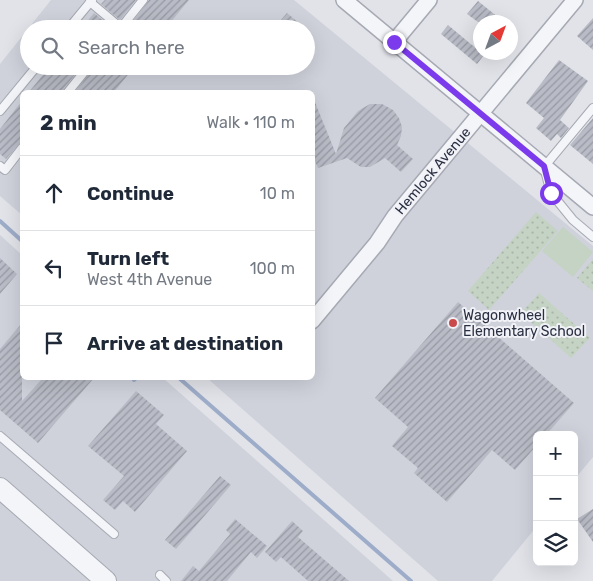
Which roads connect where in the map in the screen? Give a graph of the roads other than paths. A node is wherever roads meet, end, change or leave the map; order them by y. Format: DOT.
graph roads {
  1 [pos="143,0"];
  2 [pos="344,0"];
  3 [pos="428,0"];
  4 [pos="575,0"];
  5 [pos="91,1"];
  6 [pos="75,20"];
  7 [pos="111,20"];
  8 [pos="127,20"];
  9 [pos="394,42"];
  10 [pos="30,75"];
  11 [pos="82,75"];
  12 [pos="70,90"];
  13 [pos="593,108"];
  14 [pos="0,111"];
  15 [pos="480,114"];
  16 [pos="20,151"];
  17 [pos="0,166"];
  18 [pos="544,166"];
  19 [pos="593,207"];
  20 [pos="593,237"];
  21 [pos="315,317"];
  22 [pos="0,436"];
  23 [pos="0,488"];
  24 [pos="114,534"];
  25 [pos="106,581"];
  1 -- 8 [label="lane"];
  2 -- 9 [label="street"];
  3 -- 9 [label="street"];
  4 -- 15 [label="street, Hemlock Avenue"];
  5 -- 6 [label="lane"];
  5 -- 7 [label="lane"];
  9 -- 15 [label="street"];
  10 -- 14 [label="lane"];
  11 -- 12 [label="lane"];
  13 -- 18 [label="lane"];
  15 -- 18 [label="street"];
  15 -- 21 [label="street, Hemlock Avenue"];
  16 -- 17 [label="lane"];
  18 -- 19 [label="street"];
  18 -- 20 [label="lane"];
  22 -- 24 [label="lane"];
  23 -- 25 [label="street"];
}
